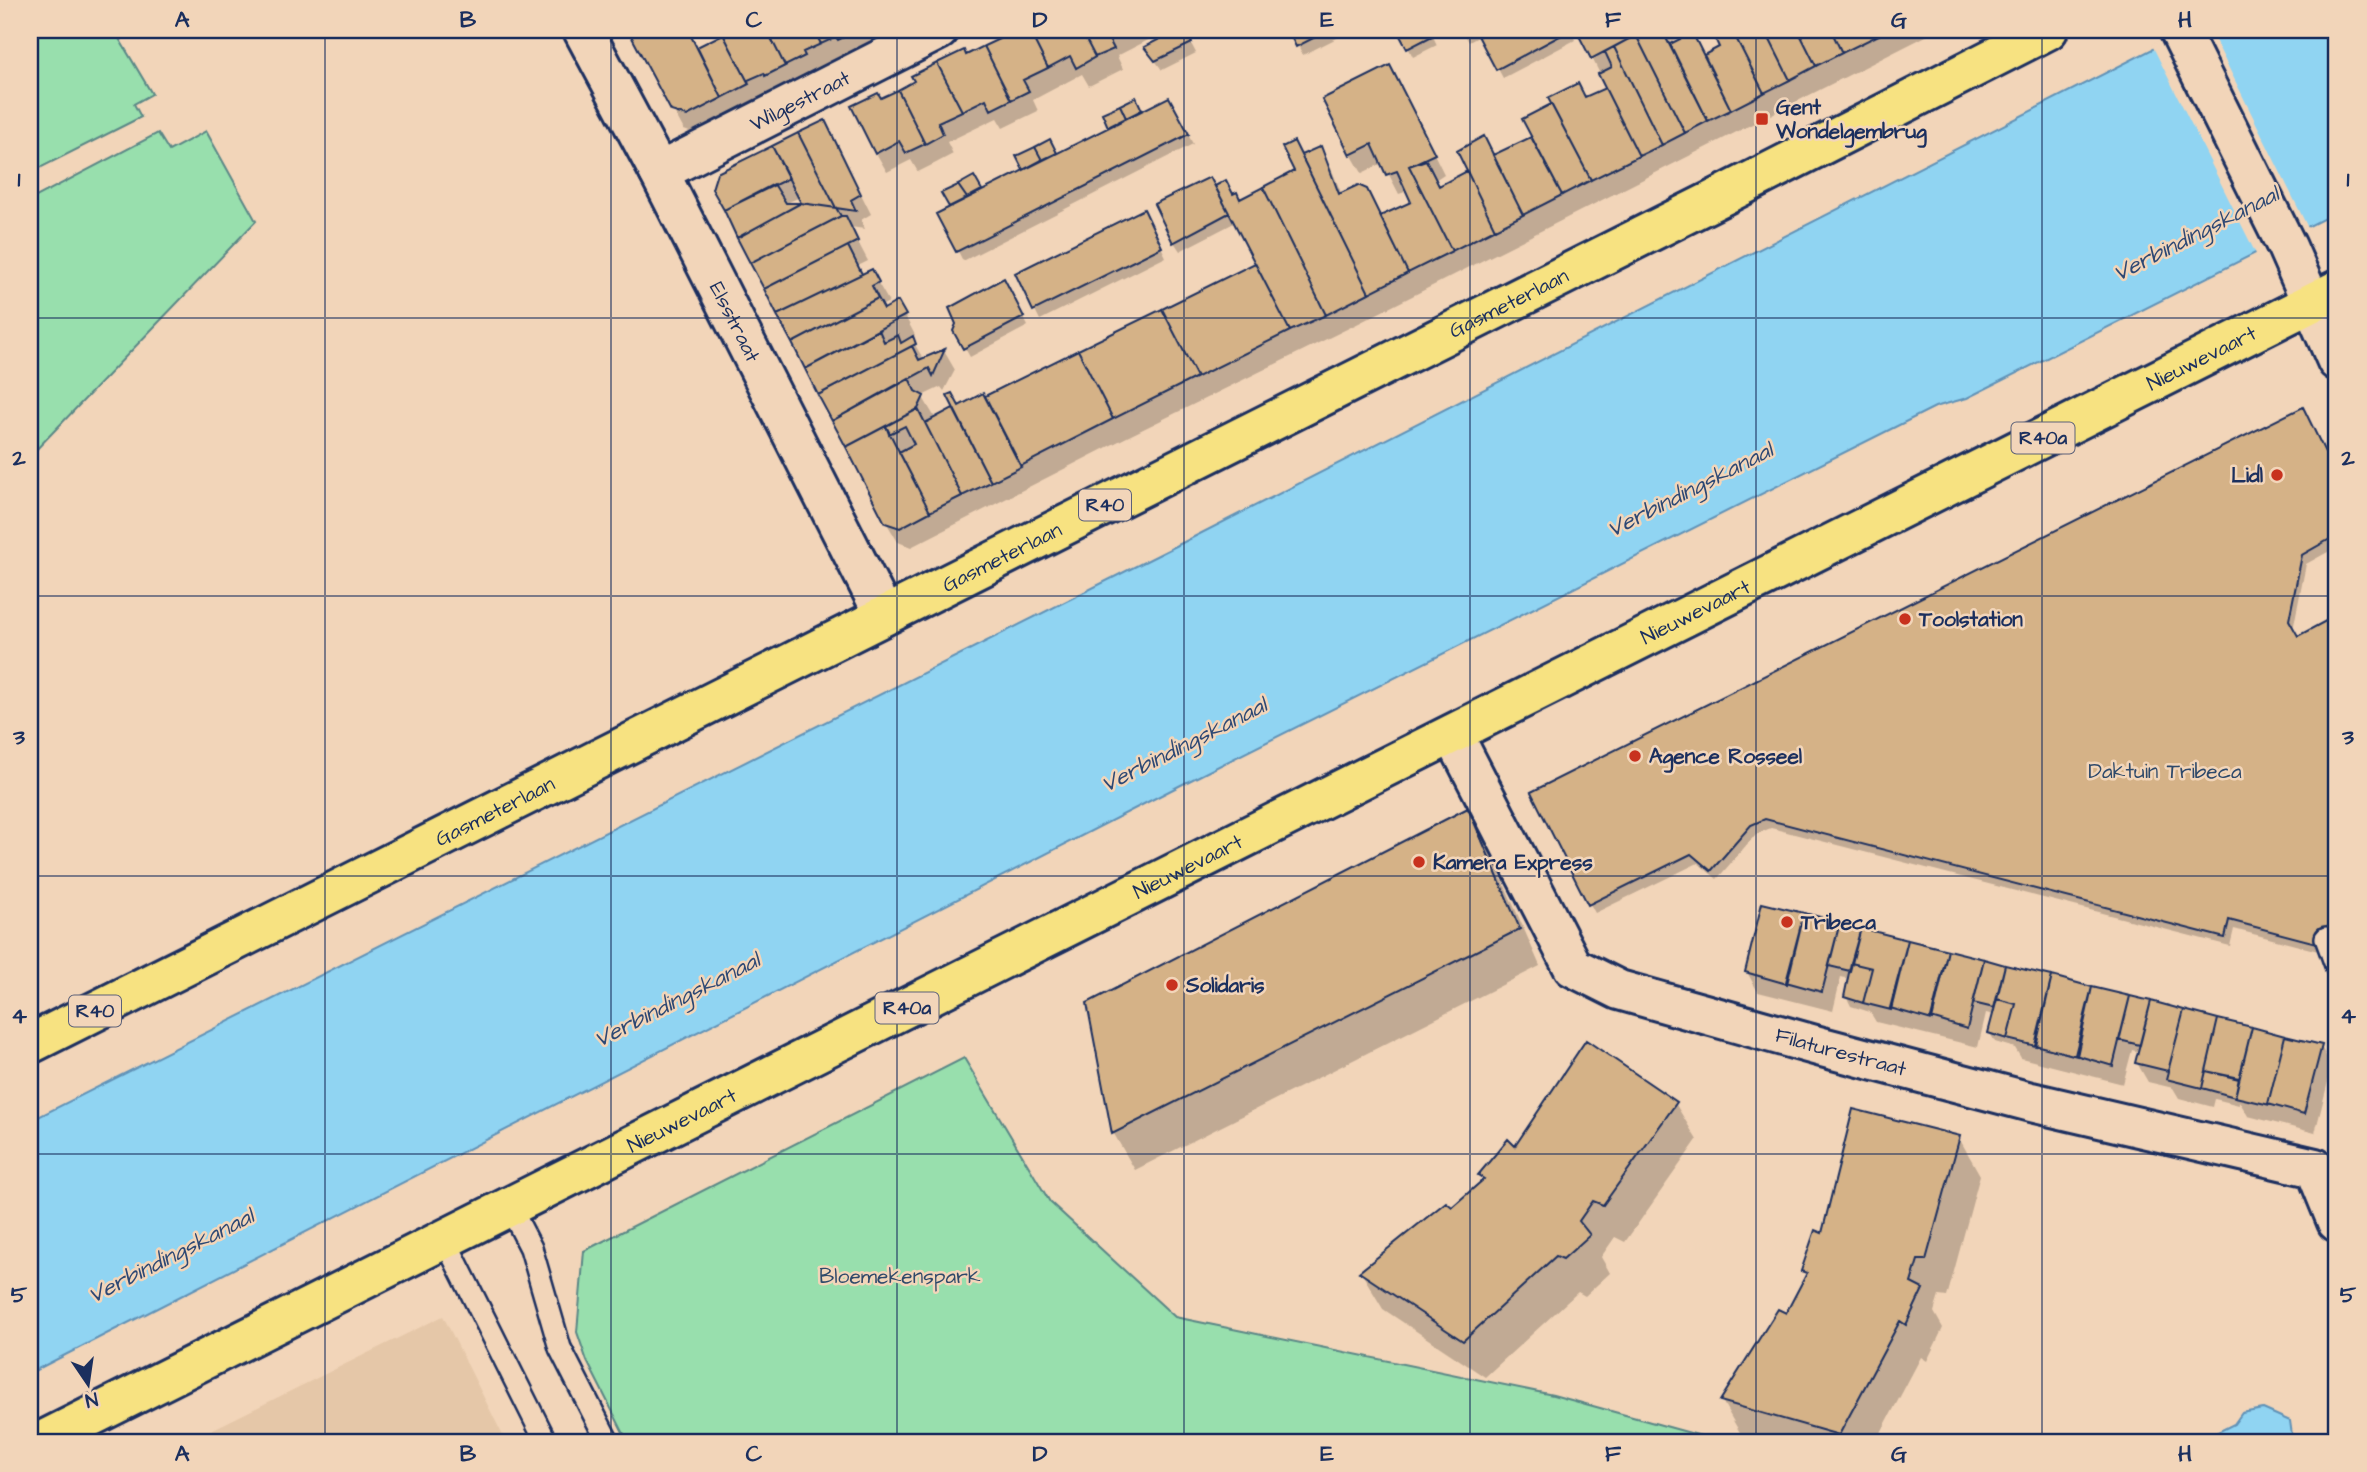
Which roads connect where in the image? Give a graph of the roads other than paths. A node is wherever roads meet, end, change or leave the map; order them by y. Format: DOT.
graph roads {
  1 [pos="583,30"];
  2 [pos="939,30"];
  3 [pos="2048,30"];
  4 [pos="2179,30"];
  5 [pos="659,172"];
  6 [pos="2324,297"];
  7 [pos="2337,361"];
  8 [pos="884,615"];
  9 [pos="1453,734"];
  10 [pos="2326,938"];
  11 [pos="2337,968"];
  12 [pos="30,1044"];
  13 [pos="510,1207"];
  14 [pos="2337,1222"];
  15 [pos="445,1240"];
  16 [pos="40,1442"];
  17 [pos="547,1442"];
  18 [pos="608,1442"];
  1 -- 5 [label="street, Elsstraat"];
  2 -- 5 [label="street, Wilgestraat"];
  3 -- 8 [label="main road, Gasmeterlaan / R40"];
  4 -- 6 [label="street"];
  5 -- 8 [label="street, Elsstraat"];
  6 -- 7 [label="street"];
  6 -- 9 [label="main road, Nieuwevaart / R40a"];
  8 -- 12 [label="main road, Gasmeterlaan / R40"];
  9 -- 13 [label="main road, Nieuwevaart / R40a"];
  9 -- 14 [label="street, Filaturestraat"];
  10 -- 11 [label="lane"];
  13 -- 15 [label="main road, Nieuwevaart / R40a"];
  13 -- 18 [label="lane"];
  15 -- 16 [label="main road, Nieuwevaart / R40a"];
  15 -- 17 [label="lane"];
}
